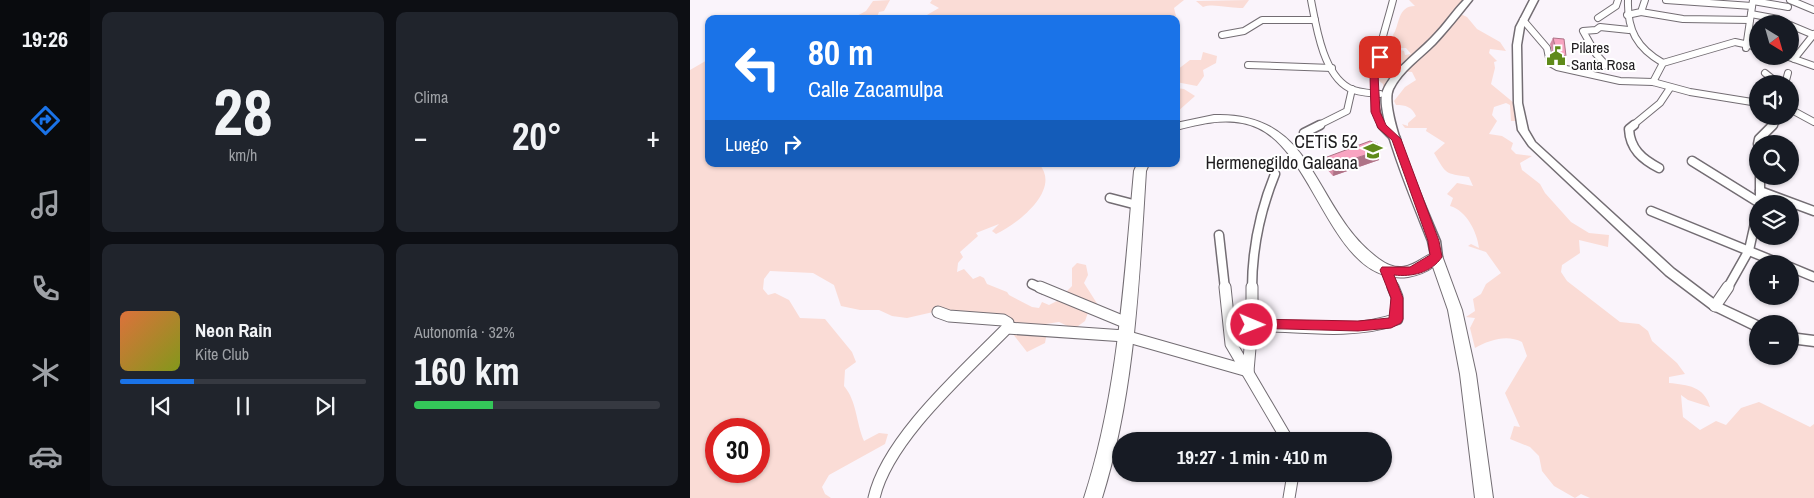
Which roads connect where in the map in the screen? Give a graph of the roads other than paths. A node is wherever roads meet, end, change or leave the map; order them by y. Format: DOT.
graph roads {
  1 [pos="1311,0"];
  2 [pos="1393,0"];
  3 [pos="1468,0"];
  4 [pos="1534,0"];
  5 [pos="1618,0"];
  6 [pos="1628,0"];
  7 [pos="1645,0"];
  8 [pos="1666,0"];
  9 [pos="1790,0"];
  10 [pos="1698,2"];
  11 [pos="1753,2"];
  12 [pos="1788,7"];
  13 [pos="1814,10"];
  14 [pos="1641,12"];
  15 [pos="1627,15"];
  16 [pos="1750,15"];
  17 [pos="1749,17"];
  18 [pos="1598,18"];
  19 [pos="1315,20"];
  20 [pos="1523,20"];
  21 [pos="1600,27"];
  22 [pos="1749,27"];
  23 [pos="1799,28"];
  24 [pos="1629,30"];
  25 [pos="1222,35"];
  26 [pos="1814,35"];
  27 [pos="1747,46"];
  28 [pos="1799,53"];
  29 [pos="1799,61"];
  30 [pos="1663,63"];
  31 [pos="1248,64"];
  32 [pos="1606,65"];
  33 [pos="1814,66"];
  34 [pos="1332,68"];
  35 [pos="1582,72"];
  36 [pos="1765,72"];
  37 [pos="1768,75"];
  38 [pos="1653,82"];
  39 [pos="1670,88"];
  40 [pos="1352,89"];
  41 [pos="1374,94"];
  42 [pos="1386,95"];
  43 [pos="1749,101"];
  44 [pos="1799,114"];
  45 [pos="1814,122"];
  46 [pos="1180,125"];
  47 [pos="1773,125"];
  48 [pos="1304,133"];
  49 [pos="1764,135"];
  50 [pos="1396,139"];
  51 [pos="1692,161"];
  52 [pos="1143,167"];
  53 [pos="1659,168"];
  54 [pos="1275,174"];
  55 [pos="1760,185"];
  56 [pos="1760,191"];
  57 [pos="1759,195"];
  58 [pos="1110,198"];
  59 [pos="1749,199"];
  60 [pos="1137,205"];
  61 [pos="1651,211"];
  62 [pos="1814,211"];
  63 [pos="1220,235"];
  64 [pos="1751,245"];
  65 [pos="1750,251"];
  66 [pos="1760,255"];
  67 [pos="1436,257"];
  68 [pos="1386,270"];
  69 [pos="1799,271"];
  70 [pos="1814,277"];
  71 [pos="1032,284"];
  72 [pos="1715,306"];
  73 [pos="938,312"];
  74 [pos="1749,323"];
  75 [pos="1252,325"];
  76 [pos="1007,326"];
  77 [pos="1126,329"];
  78 [pos="1799,339"];
  79 [pos="1814,341"];
  80 [pos="1248,371"];
  81 [pos="1283,432"];
  82 [pos="1292,482"];
  83 [pos="874,498"];
  84 [pos="1093,498"];
  85 [pos="1289,498"];
  86 [pos="1484,498"];
  1 -- 19 [label="street"];
  2 -- 41 [label="street"];
  3 -- 42 [label="street"];
  4 -- 20 [label="street"];
  5 -- 18 [label="street"];
  6 -- 15 [label="street"];
  7 -- 14 [label="street"];
  8 -- 10 [label="street"];
  9 -- 13 [label="street"];
  10 -- 11 [label="street"];
  11 -- 12 [label="street"];
  11 -- 16 [label="street"];
  14 -- 15 [label="street"];
  14 -- 17 [label="street"];
  15 -- 24 [label="street"];
  19 -- 25 [label="street"];
  19 -- 34 [label="street"];
  20 -- 35 [label="street"];
  20 -- 72 [label="street"];
  21 -- 24 [label="street"];
  21 -- 32 [label="street"];
  22 -- 27 [label="street"];
  23 -- 26 [label="street"];
  24 -- 30 [label="street"];
  26 -- 28 [label="street"];
  27 -- 30 [label="street"];
  29 -- 33 [label="street"];
  30 -- 38 [label="street"];
  31 -- 34 [label="street"];
  32 -- 35 [label="street"];
  34 -- 40 [label="street"];
  35 -- 38 [label="street"];
  36 -- 37 [label="street"];
  38 -- 39 [label="street"];
  39 -- 43 [label="street"];
  39 -- 53 [label="street"];
  40 -- 41 [label="street"];
  40 -- 48 [label="street"];
  41 -- 42 [label="street"];
  41 -- 50 [label="street"];
  42 -- 50 [label="street"];
  44 -- 45 [label="street"];
  46 -- 68 [label="main road"];
  47 -- 49 [label="street"];
  50 -- 67 [label="street"];
  51 -- 59 [label="street"];
  52 -- 60 [label="main road"];
  54 -- 75 [label="street"];
  55 -- 56 [label="street"];
  56 -- 57 [label="street"];
  56 -- 62 [label="street"];
  58 -- 60 [label="street"];
  60 -- 77 [label="main road"];
  61 -- 65 [label="street"];
  63 -- 80 [label="street"];
  64 -- 65 [label="street"];
  65 -- 66 [label="street"];
  65 -- 72 [label="street"];
  67 -- 68 [label="main road"];
  67 -- 86 [label="main road"];
  68 -- 75 [label="street"];
  69 -- 70 [label="street"];
  71 -- 77 [label="street"];
  72 -- 74 [label="street"];
  73 -- 76 [label="street"];
  75 -- 80 [label="street"];
  76 -- 77 [label="street"];
  76 -- 83 [label="street"];
  77 -- 80 [label="street"];
  77 -- 84 [label="main road"];
  78 -- 79 [label="street"];
  80 -- 81 [label="street"];
  82 -- 85 [label="street"];
}
